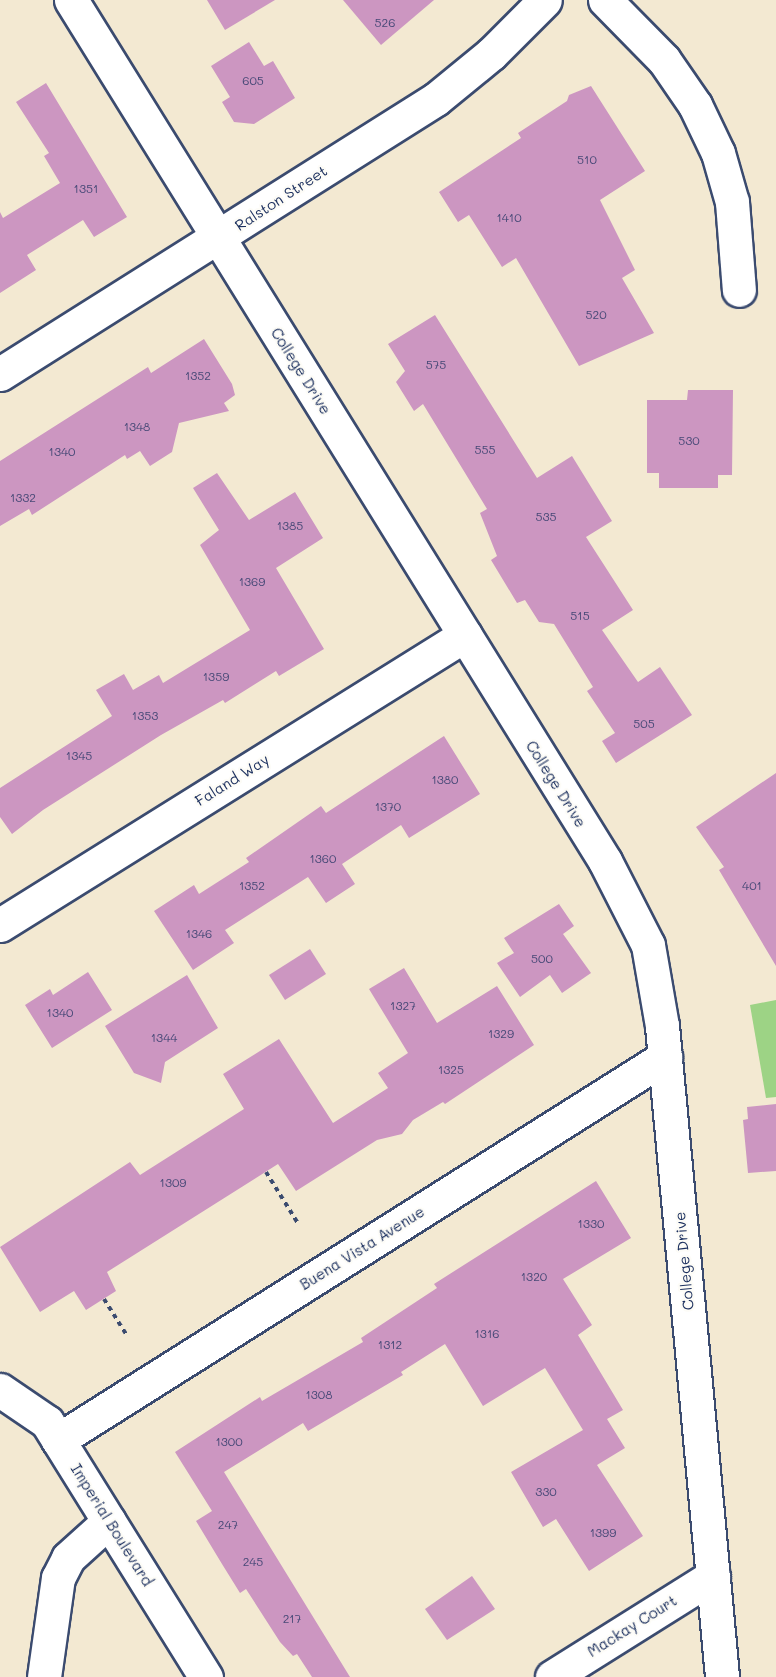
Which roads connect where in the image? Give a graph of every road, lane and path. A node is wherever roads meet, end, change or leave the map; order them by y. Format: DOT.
graph roads {
  1 [pos="71,0"];
  2 [pos="544,0"];
  3 [pos="605,0"];
  4 [pos="218,238"];
  5 [pos="739,290"];
  6 [pos="0,374"];
  7 [pos="465,635"];
  8 [pos="0,925"];
  9 [pos="665,1057"];
  10 [pos="266,1172"];
  11 [pos="299,1225"];
  12 [pos="104,1299"];
  13 [pos="126,1334"];
  14 [pos="0,1390"];
  15 [pos="58,1440"];
  16 [pos="109,1521"];
  17 [pos="713,1576"];
  18 [pos="44,1677"];
  19 [pos="206,1677"];
  20 [pos="552,1677"];
  21 [pos="722,1677"];
  1 -- 4 [label="street, College Drive"];
  2 -- 4 [label="street, Ralston Street"];
  3 -- 5 [label="street"];
  4 -- 6 [label="street, Ralston Street"];
  4 -- 7 [label="street, College Drive"];
  7 -- 8 [label="street, Faland Way"];
  7 -- 9 [label="street, College Drive"];
  9 -- 15 [label="street, Buena Vista Avenue"];
  9 -- 17 [label="street, College Drive"];
  10 -- 11 [label="path"];
  12 -- 13 [label="path"];
  14 -- 15 [label="street, Imperial Boulevard"];
  15 -- 16 [label="street, Imperial Boulevard"];
  16 -- 18 [label="street"];
  16 -- 19 [label="street, Imperial Boulevard"];
  17 -- 20 [label="street, Mackay Court"];
  17 -- 21 [label="street, College Drive"];
}
